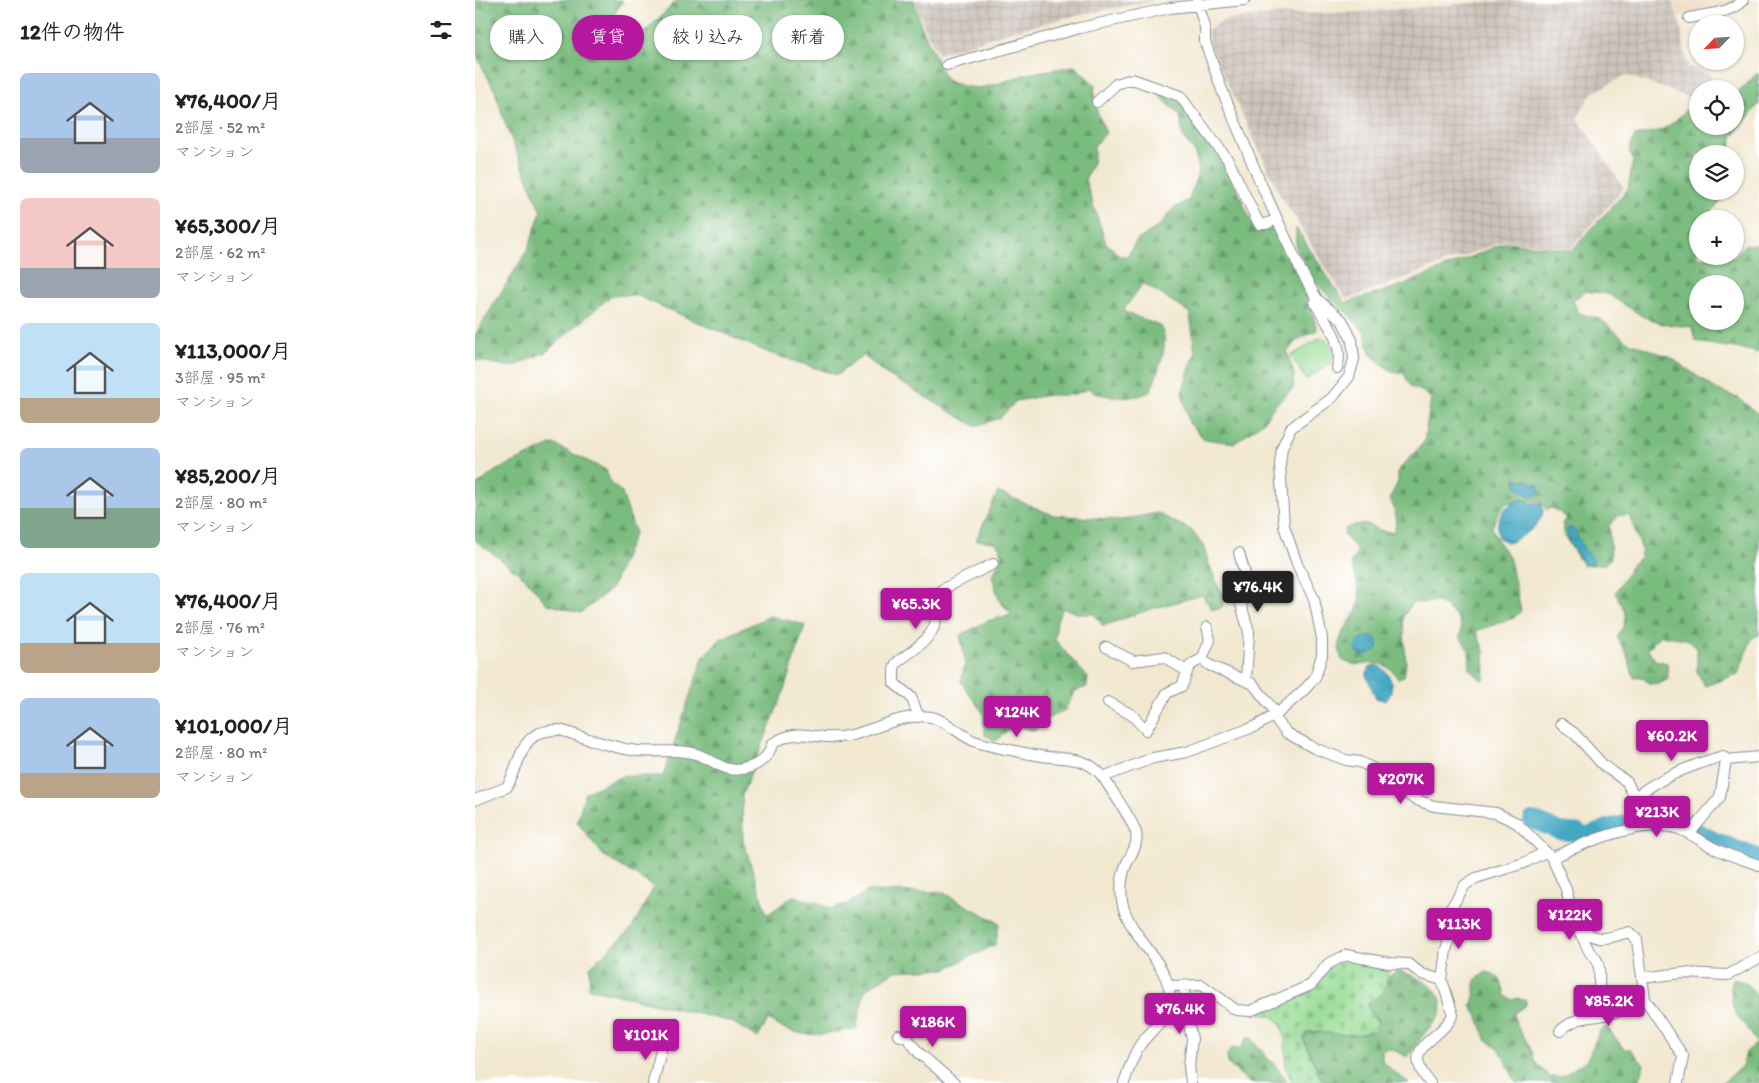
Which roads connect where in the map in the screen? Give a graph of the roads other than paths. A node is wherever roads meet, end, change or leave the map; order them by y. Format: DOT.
graph roads {
  1 [pos="1244,0"];
  2 [pos="1743,0"];
  3 [pos="1197,3"];
  4 [pos="1703,15"];
  5 [pos="947,65"];
  6 [pos="1097,102"];
  7 [pos="1277,219"];
  8 [pos="1317,298"];
  9 [pos="1337,368"];
  10 [pos="1239,553"];
  11 [pos="993,564"];
  12 [pos="1207,627"];
  13 [pos="1106,647"];
  14 [pos="1202,659"];
  15 [pos="1185,670"];
  16 [pos="1246,680"];
  17 [pos="1108,702"];
  18 [pos="1275,715"];
  19 [pos="919,717"];
  20 [pos="1561,724"];
  21 [pos="1723,756"];
  22 [pos="1759,757"];
  23 [pos="1103,777"];
  24 [pos="1635,797"];
  25 [pos="475,800"];
  26 [pos="1649,826"];
  27 [pos="1689,834"];
  28 [pos="1548,855"];
  29 [pos="1759,865"];
  30 [pos="1571,911"];
  31 [pos="1759,958"];
  32 [pos="1642,978"];
  33 [pos="1442,980"];
  34 [pos="1169,986"];
  35 [pos="1184,986"];
  36 [pos="1645,999"];
  37 [pos="1598,1016"];
  38 [pos="1560,1031"];
  39 [pos="897,1035"];
  40 [pos="657,1039"];
  41 [pos="653,1083"];
  42 [pos="954,1083"];
  43 [pos="1124,1083"];
  44 [pos="1191,1083"];
  45 [pos="1430,1083"];
  46 [pos="1678,1083"];
  1 -- 3 [label="street"];
  2 -- 4 [label="street"];
  3 -- 5 [label="street"];
  3 -- 7 [label="street"];
  6 -- 7 [label="street"];
  7 -- 8 [label="street"];
  8 -- 9 [label="street"];
  8 -- 18 [label="street"];
  10 -- 16 [label="street"];
  11 -- 19 [label="street"];
  12 -- 14 [label="street"];
  13 -- 15 [label="street"];
  14 -- 15 [label="street"];
  14 -- 16 [label="street"];
  15 -- 17 [label="street"];
  16 -- 18 [label="street"];
  18 -- 23 [label="street"];
  18 -- 28 [label="street"];
  19 -- 23 [label="street"];
  19 -- 25 [label="street"];
  20 -- 24 [label="street"];
  21 -- 24 [label="street"];
  22 -- 27 [label="street"];
  23 -- 34 [label="street"];
  24 -- 26 [label="street"];
  26 -- 27 [label="street"];
  26 -- 28 [label="street"];
  27 -- 29 [label="street"];
  28 -- 30 [label="street"];
  28 -- 33 [label="street"];
  30 -- 32 [label="street"];
  30 -- 37 [label="street"];
  31 -- 32 [label="street"];
  32 -- 36 [label="street"];
  33 -- 35 [label="street"];
  33 -- 45 [label="street"];
  34 -- 35 [label="street"];
  34 -- 43 [label="street"];
  35 -- 44 [label="street"];
  36 -- 37 [label="street"];
  36 -- 46 [label="street"];
  37 -- 38 [label="street"];
  39 -- 42 [label="street"];
  40 -- 41 [label="street"];
}
